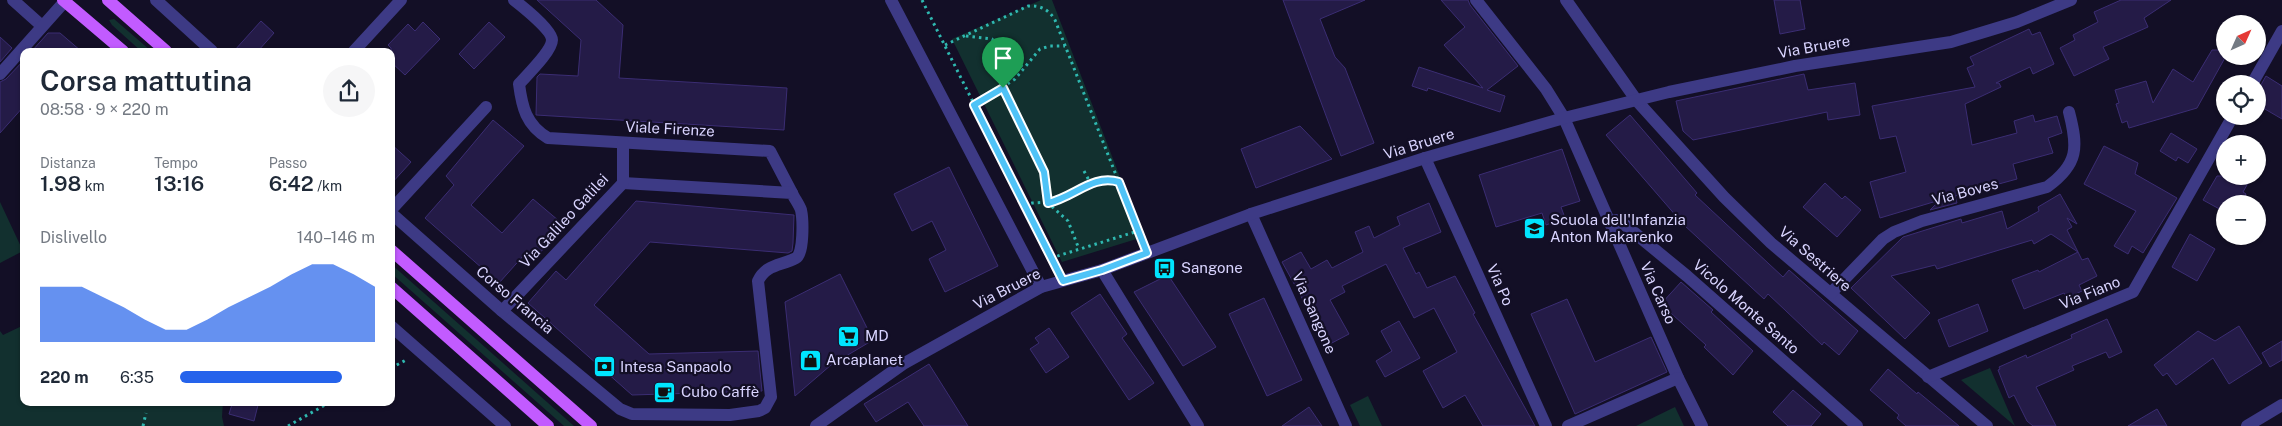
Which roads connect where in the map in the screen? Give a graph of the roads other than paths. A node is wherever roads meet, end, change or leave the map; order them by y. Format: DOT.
graph roads {
  1 [pos="13,0"];
  2 [pos="65,0"];
  3 [pos="108,0"];
  4 [pos="156,0"];
  5 [pos="401,0"];
  6 [pos="514,0"];
  7 [pos="891,0"];
  8 [pos="1476,0"];
  9 [pos="1566,0"];
  10 [pos="2070,0"];
  11 [pos="42,26"];
  12 [pos="2282,31"];
  13 [pos="23,48"];
  14 [pos="120,48"];
  15 [pos="163,48"];
  16 [pos="209,48"];
  17 [pos="357,48"];
  18 [pos="20,51"];
  19 [pos="0,74"];
  20 [pos="2257,75"];
  21 [pos="1637,101"];
  22 [pos="486,107"];
  23 [pos="2069,112"];
  24 [pos="1564,118"];
  25 [pos="2228,125"];
  26 [pos="623,142"];
  27 [pos="1425,158"];
  28 [pos="623,183"];
  29 [pos="792,193"];
  30 [pos="395,207"];
  31 [pos="1251,214"];
  32 [pos="395,215"];
  33 [pos="1609,222"];
  34 [pos="395,254"];
  35 [pos="1102,270"];
  36 [pos="1041,287"];
  37 [pos="395,291"];
  38 [pos="1831,293"];
  39 [pos="502,312"];
  40 [pos="395,330"];
  41 [pos="1928,377"];
  42 [pos="1678,378"];
  43 [pos="2282,405"];
  44 [pos="732,421"];
  45 [pos="505,426"];
  46 [pos="548,426"];
  47 [pos="592,426"];
  48 [pos="816,426"];
  49 [pos="1198,426"];
  50 [pos="1346,426"];
  51 [pos="1546,426"];
  52 [pos="1568,426"];
  53 [pos="1702,426"];
  54 [pos="1857,426"];
  55 [pos="1987,426"];
  56 [pos="2247,426"];
  1 -- 11 [label="street"];
  2 -- 11 [label="street"];
  2 -- 14 [label="main road"];
  3 -- 15 [label="main road"];
  4 -- 16 [label="street"];
  5 -- 17 [label="street"];
  6 -- 26 [label="street, Viale Firenze"];
  7 -- 36 [label="street"];
  8 -- 24 [label="street, Via Carso"];
  9 -- 21 [label="street, Via Sestriere"];
  10 -- 21 [label="street, Via Bruere"];
  11 -- 13 [label="street"];
  12 -- 20 [label="street"];
  18 -- 19 [label="street"];
  21 -- 24 [label="street, Via Bruere"];
  21 -- 38 [label="street, Via Sestriere"];
  22 -- 30 [label="street"];
  23 -- 38 [label="street, Via Boves"];
  24 -- 27 [label="street, Via Bruere"];
  24 -- 33 [label="street, Via Carso"];
  25 -- 41 [label="street, Via Fiano"];
  26 -- 28 [label="street, Via Galileo Galilei"];
  26 -- 29 [label="street, Viale Firenze"];
  27 -- 31 [label="street, Via Bruere"];
  27 -- 51 [label="street, Via Po"];
  28 -- 29 [label="street"];
  28 -- 39 [label="street, Via Galileo Galilei"];
  29 -- 44 [label="street, Viale Firenze"];
  31 -- 35 [label="street, Via Bruere"];
  31 -- 50 [label="street, Via Sangone"];
  32 -- 39 [label="street, Corso Francia"];
  33 -- 42 [label="street, Via Carso"];
  33 -- 54 [label="street, Vicolo Monte Santo"];
  34 -- 47 [label="main road"];
  35 -- 36 [label="street, Via Bruere"];
  35 -- 49 [label="street"];
  36 -- 48 [label="street, Via Bruere"];
  37 -- 46 [label="main road"];
  38 -- 41 [label="street, Via Sestriere"];
  39 -- 44 [label="street, Corso Francia"];
  40 -- 45 [label="street"];
  41 -- 55 [label="street, Via Sestriere"];
  42 -- 52 [label="street"];
  42 -- 53 [label="street, Via Carso"];
  43 -- 56 [label="street"];
}
